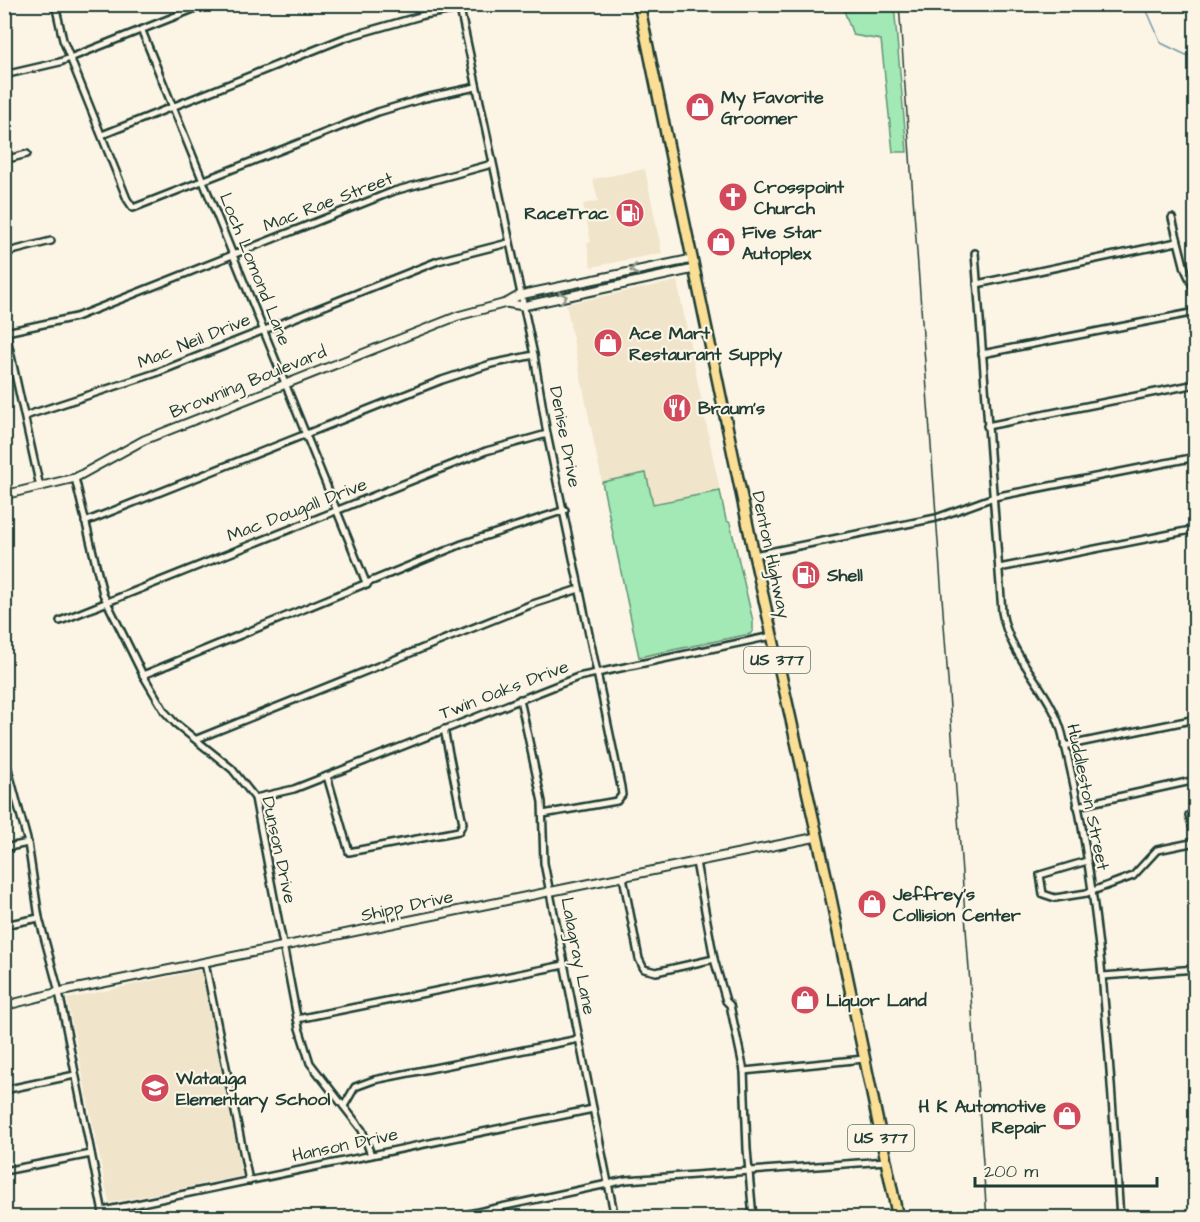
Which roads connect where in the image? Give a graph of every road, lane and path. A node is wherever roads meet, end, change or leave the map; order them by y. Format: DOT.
graph roads {
  1 [pos="55,4"];
  2 [pos="206,4"];
  3 [pos="639,4"];
  4 [pos="459,7"];
  5 [pos="142,31"];
  6 [pos="70,58"];
  7 [pos="4,75"];
  8 [pos="476,87"];
  9 [pos="173,106"];
  10 [pos="102,135"];
  11 [pos="27,154"];
  12 [pos="4,160"];
  13 [pos="492,164"];
  14 [pos="203,181"];
  15 [pos="1172,218"];
  16 [pos="51,242"];
  17 [pos="1177,242"];
  18 [pos="508,243"];
  19 [pos="4,253"];
  20 [pos="975,253"];
  21 [pos="233,256"];
  22 [pos="693,264"];
  23 [pos="613,275"];
  24 [pos="977,284"];
  25 [pos="616,286"];
  26 [pos="1196,293"];
  27 [pos="520,295"];
  28 [pos="506,303"];
  29 [pos="523,306"];
  30 [pos="1196,312"];
  31 [pos="4,324"];
  32 [pos="263,329"];
  33 [pos="6,332"];
  34 [pos="982,354"];
  35 [pos="534,355"];
  36 [pos="285,383"];
  37 [pos="1196,384"];
  38 [pos="25,416"];
  39 [pos="987,426"];
  40 [pos="547,434"];
  41 [pos="306,435"];
  42 [pos="1196,457"];
  43 [pos="75,478"];
  44 [pos="40,487"];
  45 [pos="4,495"];
  46 [pos="994,497"];
  47 [pos="565,510"];
  48 [pos="337,511"];
  49 [pos="85,522"];
  50 [pos="1196,529"];
  51 [pos="754,555"];
  52 [pos="999,568"];
  53 [pos="367,585"];
  54 [pos="579,590"];
  55 [pos="106,602"];
  56 [pos="60,621"];
  57 [pos="772,636"];
  58 [pos="597,673"];
  59 [pos="143,675"];
  60 [pos="520,699"];
  61 [pos="1196,719"];
  62 [pos="444,729"];
  63 [pos="197,739"];
  64 [pos="1065,746"];
  65 [pos="4,754"];
  66 [pos="5,764"];
  67 [pos="327,776"];
  68 [pos="1196,780"];
  69 [pos="255,798"];
  70 [pos="1077,806"];
  71 [pos="543,814"];
  72 [pos="1189,815"];
  73 [pos="817,837"];
  74 [pos="1196,840"];
  75 [pos="27,843"];
  76 [pos="4,848"];
  77 [pos="1087,861"];
  78 [pos="696,862"];
  79 [pos="623,877"];
  80 [pos="1092,891"];
  81 [pos="550,892"];
  82 [pos="39,918"];
  83 [pos="4,925"];
  84 [pos="284,946"];
  85 [pos="714,958"];
  86 [pos="206,963"];
  87 [pos="564,965"];
  88 [pos="1196,969"];
  89 [pos="1103,976"];
  90 [pos="59,992"];
  91 [pos="4,1006"];
  92 [pos="297,1019"];
  93 [pos="579,1039"];
  94 [pos="864,1059"];
  95 [pos="744,1071"];
  96 [pos="75,1075"];
  97 [pos="4,1090"];
  98 [pos="344,1106"];
  99 [pos="593,1109"];
  100 [pos="91,1154"];
  101 [pos="371,1155"];
  102 [pos="886,1161"];
  103 [pos="749,1171"];
  104 [pos="4,1172"];
  105 [pos="249,1180"];
  106 [pos="609,1183"];
  107 [pos="104,1214"];
  108 [pos="454,1217"];
  109 [pos="615,1218"];
  110 [pos="753,1218"];
  111 [pos="898,1218"];
  112 [pos="1120,1218"];
  1 -- 6 [label="street"];
  2 -- 5 [label="street"];
  3 -- 22 [label="main road, Denton Highway / US 377"];
  4 -- 8 [label="street, Denise Drive"];
  4 -- 9 [label="street"];
  5 -- 6 [label="street"];
  5 -- 9 [label="street, Loch Lomond Lane"];
  6 -- 7 [label="street"];
  6 -- 10 [label="street"];
  8 -- 13 [label="street, Denise Drive"];
  8 -- 14 [label="street"];
  9 -- 10 [label="street"];
  9 -- 14 [label="street, Loch Lomond Lane"];
  10 -- 14 [label="street"];
  11 -- 12 [label="street"];
  13 -- 18 [label="street, Denise Drive"];
  13 -- 21 [label="street, Mac Rae Street"];
  14 -- 21 [label="street, Loch Lomond Lane"];
  15 -- 17 [label="street"];
  16 -- 19 [label="street"];
  17 -- 24 [label="street"];
  17 -- 26 [label="street"];
  18 -- 27 [label="street, Denise Drive"];
  18 -- 32 [label="street, Mac Neil Drive"];
  20 -- 24 [label="street, Huddleston Street"];
  21 -- 32 [label="street, Loch Lomond Lane"];
  21 -- 33 [label="street, Mac Rae Street"];
  22 -- 23 [label="street, Browning Boulevard, one-way"];
  22 -- 25 [label="street, Browning Boulevard"];
  22 -- 51 [label="main road, Denton Highway / US 377"];
  23 -- 25 [label="street"];
  23 -- 27 [label="street, Browning Boulevard"];
  24 -- 34 [label="street, Huddleston Street"];
  29 -- 25 [label="street, Browning Boulevard, one-way"];
  27 -- 28 [label="street, Browning Boulevard"];
  27 -- 29 [label="street, Denise Drive"];
  28 -- 29 [label="street, Browning Boulevard"];
  28 -- 36 [label="street, Browning Boulevard"];
  29 -- 35 [label="street, Denise Drive"];
  30 -- 34 [label="street"];
  31 -- 33 [label="street"];
  32 -- 36 [label="street, Loch Lomond Lane"];
  32 -- 38 [label="street, Mac Neil Drive"];
  33 -- 38 [label="street"];
  34 -- 39 [label="street, Huddleston Street"];
  35 -- 40 [label="street, Denise Drive"];
  35 -- 41 [label="street"];
  36 -- 41 [label="street, Loch Lomond Lane"];
  36 -- 43 [label="street, Browning Boulevard"];
  37 -- 39 [label="street"];
  38 -- 44 [label="street"];
  39 -- 46 [label="street, Huddleston Street"];
  40 -- 47 [label="street, Denise Drive"];
  40 -- 48 [label="street, Mac Dougall Drive"];
  41 -- 48 [label="street, Loch Lomond Lane"];
  41 -- 49 [label="street"];
  42 -- 46 [label="street"];
  43 -- 44 [label="street, Browning Boulevard"];
  43 -- 49 [label="street, Dunson Drive"];
  44 -- 45 [label="street, Browning Boulevard"];
  46 -- 51 [label="street"];
  46 -- 52 [label="street, Huddleston Street"];
  47 -- 53 [label="street"];
  47 -- 54 [label="street, Denise Drive"];
  48 -- 53 [label="street, Loch Lomond Lane"];
  48 -- 55 [label="street, Mac Dougall Drive"];
  49 -- 55 [label="street, Dunson Drive"];
  50 -- 52 [label="street"];
  51 -- 57 [label="main road, Denton Highway / US 377"];
  52 -- 64 [label="street, Huddleston Street"];
  53 -- 59 [label="street"];
  54 -- 58 [label="street, Denise Drive"];
  54 -- 63 [label="street"];
  55 -- 56 [label="street, Mac Dougall Drive"];
  55 -- 59 [label="street, Dunson Drive"];
  57 -- 58 [label="street, Twin Oaks Drive"];
  57 -- 73 [label="main road, Denton Highway / US 377"];
  58 -- 60 [label="street, Twin Oaks Drive"];
  58 -- 71 [label="street, Denise Drive"];
  59 -- 63 [label="street, Dunson Drive"];
  60 -- 62 [label="street, Twin Oaks Drive"];
  60 -- 71 [label="street, Lalagray Lane"];
  61 -- 64 [label="street"];
  62 -- 67 [label="street, Twin Oaks Drive"];
  62 -- 67 [label="street"];
  63 -- 69 [label="street, Dunson Drive"];
  64 -- 70 [label="street, Huddleston Street"];
  65 -- 66 [label="street"];
  66 -- 75 [label="street"];
  67 -- 69 [label="street, Twin Oaks Drive"];
  68 -- 70 [label="street"];
  69 -- 84 [label="street, Dunson Drive"];
  70 -- 77 [label="street, Huddleston Street"];
  71 -- 81 [label="street, Lalagray Lane"];
  72 -- 74 [label="street"];
  73 -- 78 [label="street, Shipp Drive"];
  73 -- 94 [label="main road, Denton Highway / US 377"];
  74 -- 80 [label="street"];
  75 -- 76 [label="street"];
  75 -- 82 [label="street"];
  77 -- 80 [label="street, Huddleston Street"];
  77 -- 80 [label="street"];
  78 -- 79 [label="street, Shipp Drive"];
  78 -- 85 [label="street"];
  79 -- 81 [label="street, Shipp Drive"];
  79 -- 85 [label="street"];
  80 -- 89 [label="street, Huddleston Street"];
  81 -- 84 [label="street, Shipp Drive"];
  81 -- 87 [label="street, Lalagray Lane"];
  82 -- 83 [label="street"];
  82 -- 90 [label="street"];
  84 -- 86 [label="street, Shipp Drive"];
  84 -- 92 [label="street, Dunson Drive"];
  85 -- 95 [label="street"];
  86 -- 90 [label="street, Shipp Drive"];
  86 -- 105 [label="street"];
  87 -- 92 [label="street"];
  87 -- 93 [label="street, Lalagray Lane"];
  88 -- 89 [label="street"];
  89 -- 112 [label="street, Huddleston Street"];
  90 -- 91 [label="street, Shipp Drive"];
  90 -- 96 [label="street"];
  92 -- 98 [label="street, Dunson Drive"];
  93 -- 98 [label="street"];
  93 -- 99 [label="street, Lalagray Lane"];
  94 -- 95 [label="street"];
  94 -- 102 [label="main road, Denton Highway / US 377"];
  95 -- 103 [label="street"];
  96 -- 97 [label="street"];
  96 -- 100 [label="street"];
  98 -- 101 [label="street, Dunson Drive"];
  99 -- 101 [label="street, Hanson Drive"];
  99 -- 106 [label="street, Lalagray Lane"];
  100 -- 104 [label="street"];
  100 -- 107 [label="street"];
  101 -- 105 [label="street, Hanson Drive"];
  102 -- 103 [label="street"];
  102 -- 111 [label="main road, Denton Highway / US 377"];
  103 -- 106 [label="street"];
  103 -- 110 [label="street"];
  105 -- 107 [label="street, Hanson Drive"];
  106 -- 108 [label="street"];
  106 -- 109 [label="street, Lalagray Lane"];
}
